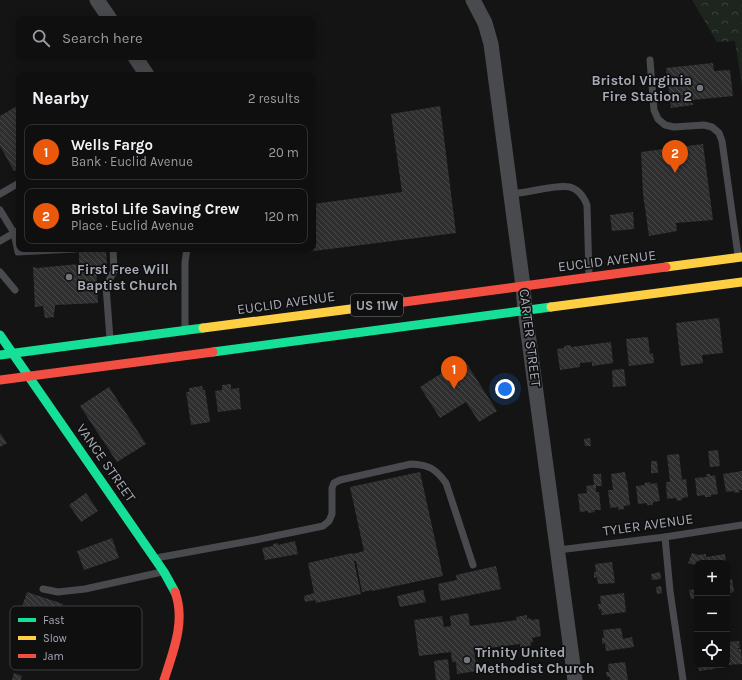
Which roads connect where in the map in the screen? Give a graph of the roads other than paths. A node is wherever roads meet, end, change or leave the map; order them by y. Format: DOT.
graph roads {
  1 [pos="97,0"];
  2 [pos="473,0"];
  3 [pos="108,16"];
  4 [pos="137,60"];
  5 [pos="650,60"];
  6 [pos="144,72"];
  7 [pos="16,185"];
  8 [pos="0,194"];
  9 [pos="511,194"];
  10 [pos="0,210"];
  11 [pos="16,231"];
  12 [pos="16,233"];
  13 [pos="0,241"];
  14 [pos="113,252"];
  15 [pos="187,252"];
  16 [pos="740,257"];
  17 [pos="0,272"];
  18 [pos="589,277"];
  19 [pos="742,283"];
  20 [pos="523,286"];
  21 [pos="15,290"];
  22 [pos="525,310"];
  23 [pos="185,331"];
  24 [pos="0,334"];
  25 [pos="110,341"];
  26 [pos="13,353"];
  27 [pos="0,355"];
  28 [pos="29,376"];
  29 [pos="0,380"];
  30 [pos="742,525"];
  31 [pos="665,537"];
  32 [pos="558,550"];
  33 [pos="154,558"];
  34 [pos="472,565"];
  35 [pos="164,572"];
  36 [pos="44,589"];
  37 [pos="164,680"];
  38 [pos="575,680"];
  39 [pos="683,680"];
  1 -- 3 [label="street"];
  2 -- 9 [label="street, CARTER STREET"];
  4 -- 6 [label="street"];
  5 -- 16 [label="lane"];
  7 -- 8 [label="lane"];
  9 -- 18 [label="lane"];
  9 -- 20 [label="street, CARTER STREET"];
  10 -- 11 [label="lane"];
  12 -- 13 [label="lane"];
  14 -- 25 [label="lane"];
  15 -- 23 [label="lane"];
  16 -- 18 [label="main road, EUCLID AVENUE / US 11W"];
  16 -- 19 [label="street"];
  17 -- 21 [label="lane"];
  18 -- 20 [label="main road, EUCLID AVENUE / US 11W"];
  19 -- 22 [label="main road, US 11W"];
  20 -- 22 [label="street, CARTER STREET"];
  20 -- 23 [label="main road, EUCLID AVENUE / US 11W"];
  22 -- 28 [label="main road, US 11W"];
  22 -- 32 [label="street, CARTER STREET"];
  23 -- 25 [label="main road, EUCLID AVENUE / US 11W"];
  24 -- 26 [label="main road, VANCE STREET"];
  25 -- 26 [label="main road, EUCLID AVENUE / US 11W"];
  26 -- 27 [label="main road, EUCLID AVENUE / US 11W"];
  26 -- 28 [label="main road, VANCE STREET"];
  28 -- 29 [label="main road, US 11W"];
  28 -- 33 [label="main road, VANCE STREET"];
  30 -- 31 [label="lane, TYLER AVENUE"];
  31 -- 32 [label="lane, TYLER AVENUE"];
  31 -- 39 [label="lane"];
  32 -- 38 [label="street, CARTER STREET"];
  33 -- 34 [label="lane"];
  33 -- 35 [label="main road, VANCE STREET"];
  35 -- 36 [label="lane"];
  35 -- 37 [label="main road, VANCE STREET"];
}
